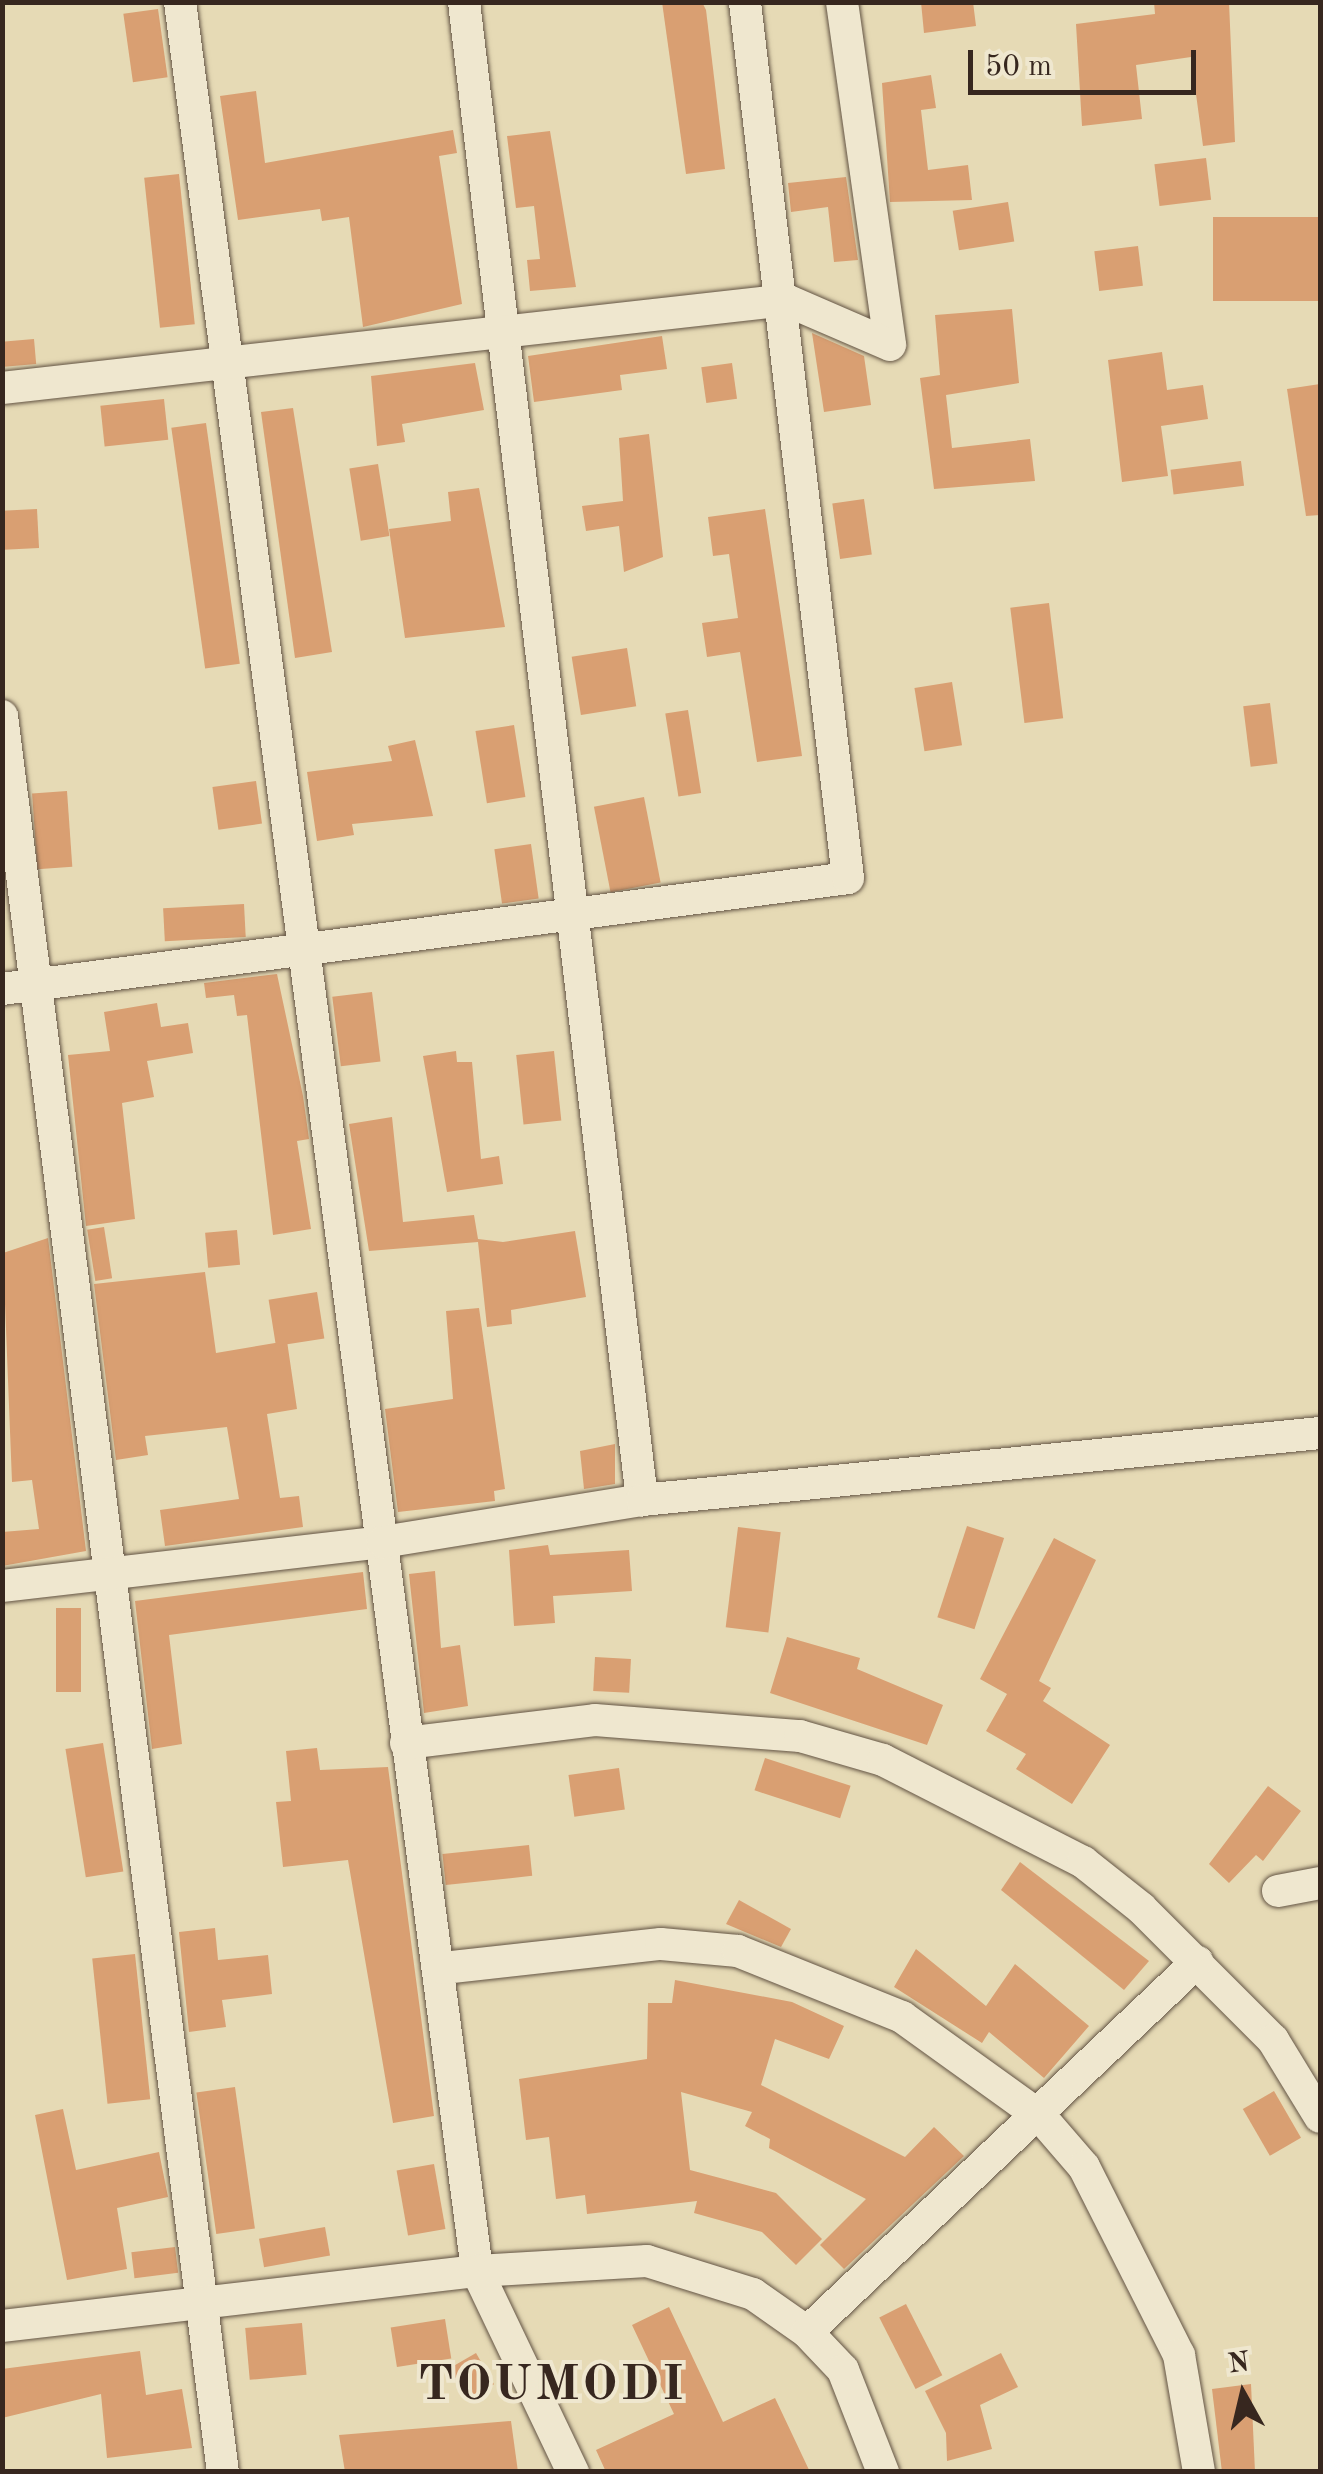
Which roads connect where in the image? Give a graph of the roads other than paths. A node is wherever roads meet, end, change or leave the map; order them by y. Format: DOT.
graph roads {
  1 [pos="180,2"];
  2 [pos="464,2"];
  3 [pos="745,2"];
  4 [pos="842,2"];
  5 [pos="786,300"];
  6 [pos="507,329"];
  7 [pos="225,366"];
  8 [pos="2,388"];
  9 [pos="2,716"];
  10 [pos="570,911"];
  11 [pos="306,953"];
  12 [pos="39,986"];
  13 [pos="2,989"];
  14 [pos="1320,1432"];
  15 [pos="642,1500"];
  16 [pos="383,1542"];
  17 [pos="112,1572"];
  18 [pos="2,1586"];
  19 [pos="406,1743"];
  20 [pos="1320,1884"];
  21 [pos="1278,1891"];
  22 [pos="1198,1962"];
  23 [pos="442,1968"];
  24 [pos="1040,2116"];
  25 [pos="1320,2117"];
  26 [pos="477,2271"];
  27 [pos="204,2303"];
  28 [pos="2,2326"];
  29 [pos="808,2332"];
  30 [pos="223,2472"];
  31 [pos="573,2472"];
  32 [pos="883,2472"];
  33 [pos="1199,2472"];
  1 -- 7 [label="street"];
  2 -- 6 [label="street"];
  3 -- 5 [label="street"];
  4 -- 5 [label="street"];
  5 -- 6 [label="street"];
  5 -- 10 [label="street"];
  6 -- 7 [label="street"];
  6 -- 10 [label="street"];
  7 -- 8 [label="street"];
  7 -- 11 [label="street"];
  9 -- 12 [label="street"];
  10 -- 11 [label="street"];
  10 -- 15 [label="street"];
  11 -- 12 [label="street"];
  11 -- 16 [label="street"];
  12 -- 13 [label="street"];
  12 -- 17 [label="street"];
  14 -- 15 [label="street"];
  15 -- 16 [label="street"];
  16 -- 17 [label="street"];
  16 -- 19 [label="street"];
  17 -- 18 [label="street"];
  17 -- 27 [label="street"];
  19 -- 22 [label="street"];
  19 -- 23 [label="street"];
  20 -- 21 [label="street"];
  22 -- 24 [label="street"];
  22 -- 25 [label="street"];
  23 -- 24 [label="street"];
  23 -- 26 [label="street"];
  24 -- 29 [label="street"];
  24 -- 33 [label="street"];
  26 -- 27 [label="street"];
  26 -- 29 [label="street"];
  26 -- 31 [label="street"];
  27 -- 28 [label="street"];
  27 -- 30 [label="street"];
  29 -- 32 [label="street"];
}
